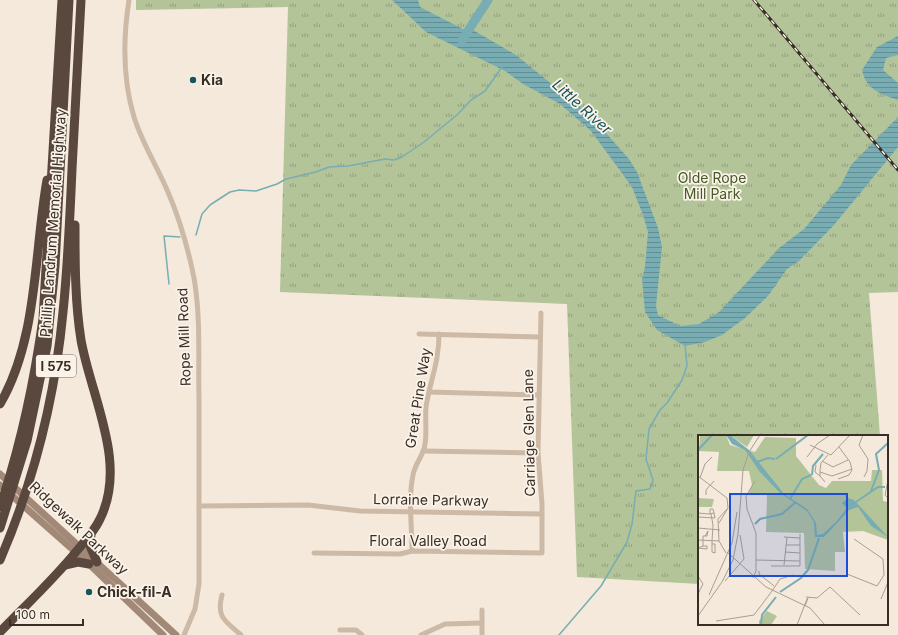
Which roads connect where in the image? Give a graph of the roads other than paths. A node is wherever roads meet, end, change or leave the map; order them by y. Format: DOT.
graph roads {
  1 [pos="62,0"];
  2 [pos="69,0"];
  3 [pos="81,0"];
  4 [pos="129,0"];
  5 [pos="54,144"];
  6 [pos="72,164"];
  7 [pos="541,313"];
  8 [pos="419,334"];
  9 [pos="439,334"];
  10 [pos="540,337"];
  11 [pos="429,392"];
  12 [pos="539,394"];
  13 [pos="0,404"];
  14 [pos="423,451"];
  15 [pos="538,452"];
  16 [pos="0,474"];
  17 [pos="0,485"];
  18 [pos="199,506"];
  19 [pos="0,507"];
  20 [pos="412,511"];
  21 [pos="542,514"];
  22 [pos="0,528"];
  23 [pos="92,534"];
  24 [pos="78,550"];
  25 [pos="412,552"];
  26 [pos="314,553"];
  27 [pos="542,553"];
  28 [pos="2,556"];
  29 [pos="93,563"];
  30 [pos="65,565"];
  31 [pos="222,594"];
  32 [pos="482,610"];
  33 [pos="482,623"];
  34 [pos="340,630"];
  35 [pos="0,632"];
  36 [pos="163,635"];
  37 [pos="176,635"];
  38 [pos="184,635"];
  39 [pos="241,635"];
  40 [pos="362,635"];
  41 [pos="421,635"];
  42 [pos="482,635"];
  1 -- 5 [label="highway, Phillip Landrum Memorial Highway / I 575"];
  2 -- 22 [label="highway"];
  3 -- 6 [label="highway, Phillip Landrum Memorial Highway / I 575"];
  4 -- 18 [label="street, Rope Mill Road"];
  5 -- 13 [label="highway"];
  5 -- 19 [label="highway, Phillip Landrum Memorial Highway / I 575"];
  6 -- 23 [label="highway"];
  6 -- 28 [label="highway, Phillip Landrum Memorial Highway / I 575"];
  7 -- 10 [label="street, Carriage Glen Lane"];
  8 -- 9 [label="street"];
  9 -- 10 [label="street"];
  9 -- 11 [label="street, Great Pine Way"];
  10 -- 12 [label="street, Carriage Glen Lane"];
  11 -- 12 [label="street"];
  11 -- 14 [label="street, Great Pine Way"];
  12 -- 15 [label="street, Carriage Glen Lane"];
  14 -- 15 [label="street"];
  14 -- 20 [label="street, Great Pine Way"];
  15 -- 21 [label="street, Carriage Glen Lane"];
  16 -- 24 [label="main road, Ridgewalk Parkway"];
  17 -- 24 [label="main road, Ridgewalk Parkway"];
  18 -- 20 [label="street, Lorraine Parkway"];
  18 -- 38 [label="street, Rope Mill Road"];
  20 -- 21 [label="street, Lorraine Parkway"];
  20 -- 25 [label="street, Great Pine Way"];
  21 -- 27 [label="street, Carriage Glen Lane"];
  23 -- 24 [label="highway"];
  23 -- 29 [label="highway"];
  24 -- 29 [label="main road, Ridgewalk Parkway"];
  24 -- 30 [label="highway"];
  25 -- 26 [label="street, Floral Valley Road"];
  25 -- 27 [label="street, Floral Valley Road"];
  29 -- 30 [label="highway"];
  29 -- 36 [label="main road, Ridgewalk Parkway"];
  29 -- 37 [label="main road, Ridgewalk Parkway"];
  30 -- 35 [label="highway"];
  31 -- 39 [label="street"];
  32 -- 33 [label="street"];
  33 -- 41 [label="street"];
  33 -- 42 [label="street"];
  34 -- 40 [label="street"];
}
